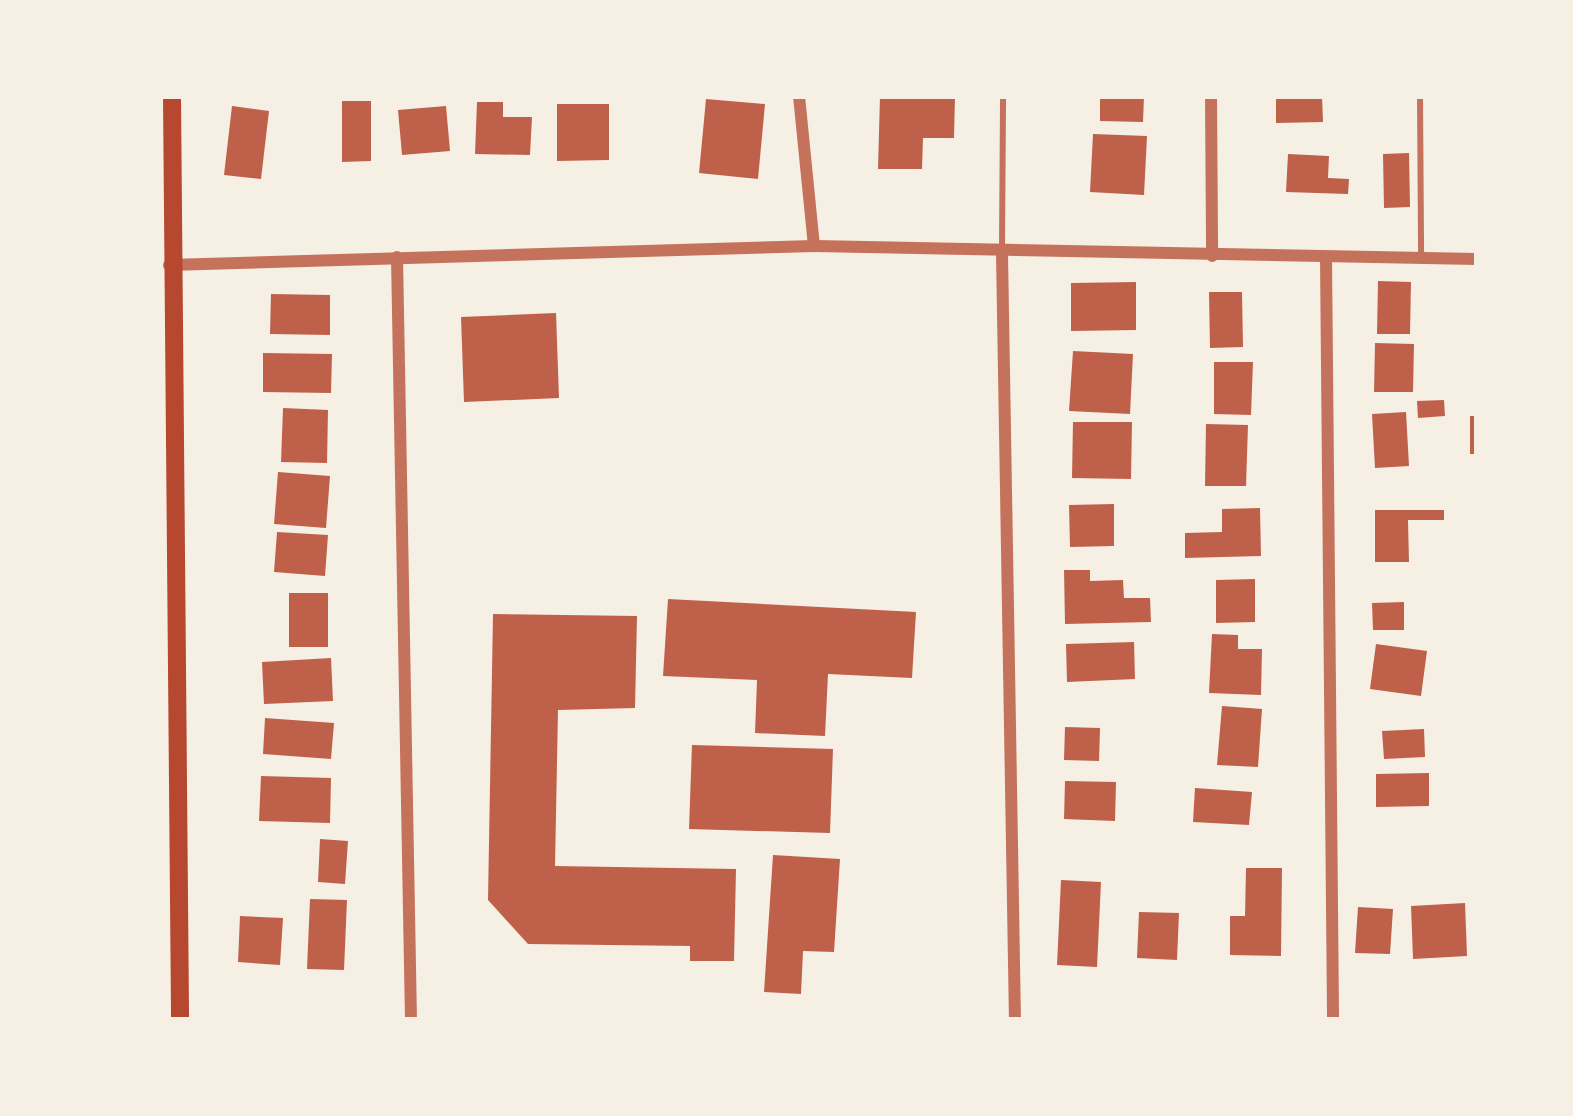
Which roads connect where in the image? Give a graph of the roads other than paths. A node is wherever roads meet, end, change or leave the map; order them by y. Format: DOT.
graph roads {
  1 [pos="172,96"];
  2 [pos="799,96"];
  3 [pos="1003,96"];
  4 [pos="1211,96"];
  5 [pos="1420,96"];
  6 [pos="814,246"];
  7 [pos="1003,254"];
  8 [pos="1212,256"];
  9 [pos="398,257"];
  10 [pos="1326,257"];
  11 [pos="1421,258"];
  12 [pos="1477,259"];
  13 [pos="168,265"];
  14 [pos="180,1020"];
  15 [pos="411,1020"];
  16 [pos="1015,1020"];
  17 [pos="1333,1020"];
  1 -- 13 [label="main road"];
  2 -- 6 [label="street"];
  3 -- 7 [label="lane"];
  4 -- 8 [label="street"];
  5 -- 11 [label="lane"];
  6 -- 7 [label="street"];
  6 -- 9 [label="street"];
  7 -- 8 [label="street"];
  7 -- 16 [label="street"];
  8 -- 10 [label="street"];
  9 -- 13 [label="street"];
  9 -- 15 [label="street"];
  10 -- 11 [label="street"];
  10 -- 17 [label="street"];
  11 -- 12 [label="street"];
  13 -- 14 [label="main road"];
}
